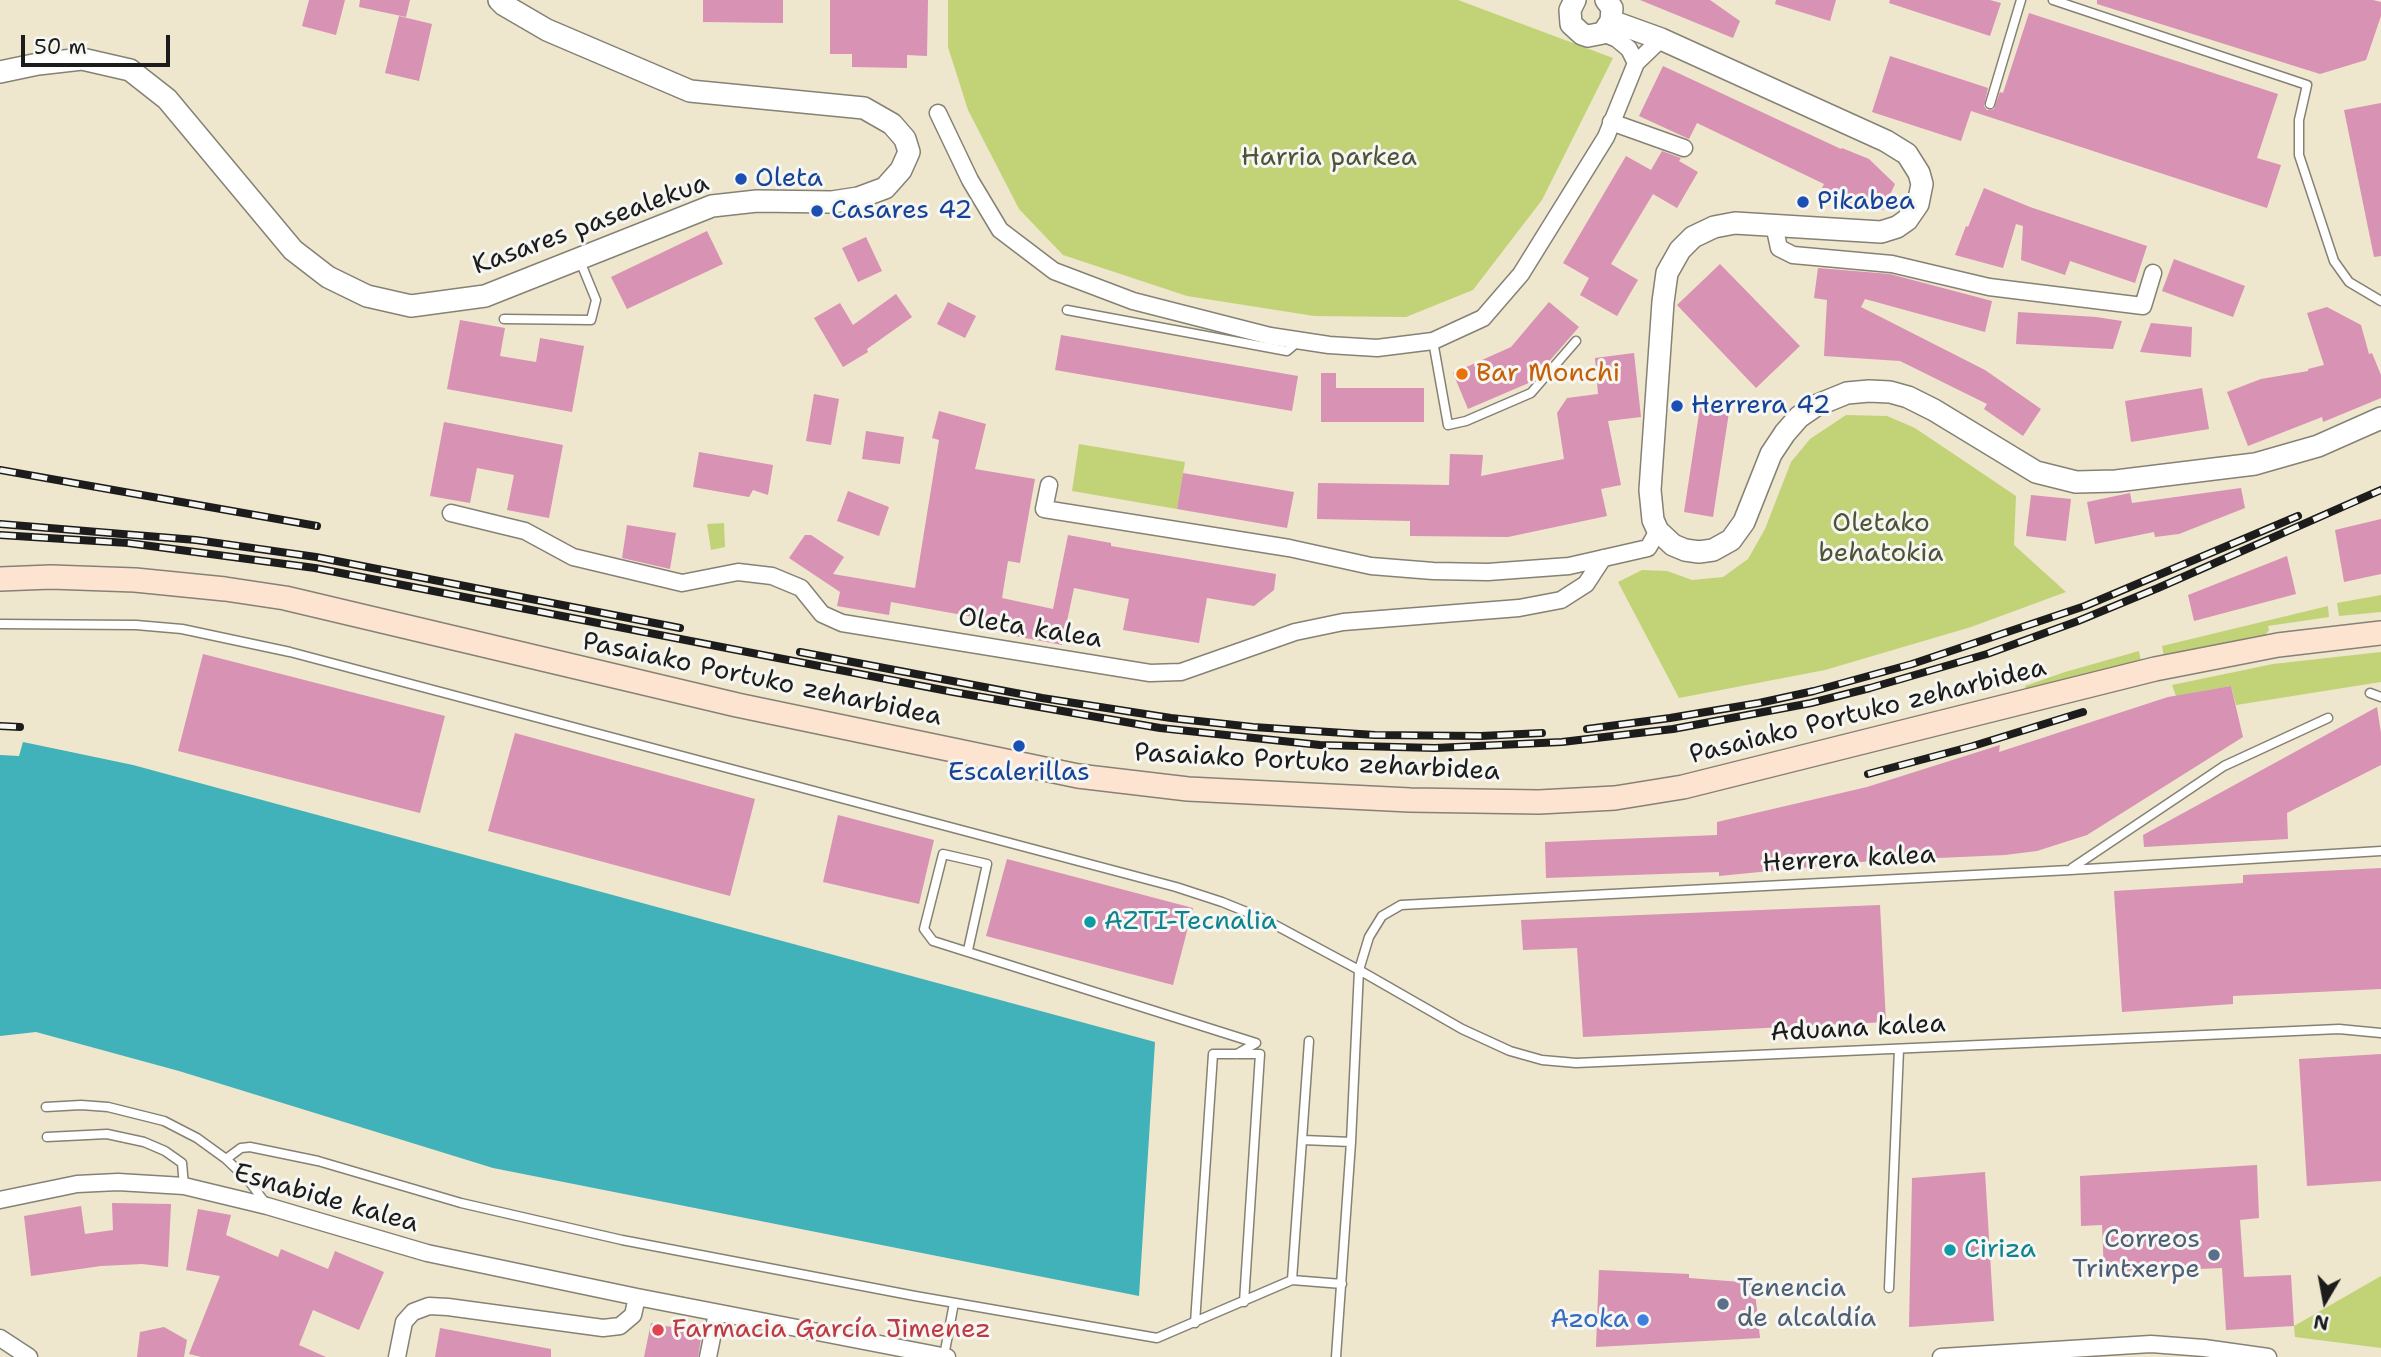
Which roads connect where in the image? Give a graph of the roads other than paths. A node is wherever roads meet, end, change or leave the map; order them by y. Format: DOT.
graph roads {
  1 [pos="499,0"];
  2 [pos="1606,0"];
  3 [pos="2021,0"];
  4 [pos="2053,0"];
  5 [pos="1571,1"];
  6 [pos="1607,27"];
  7 [pos="1661,39"];
  8 [pos="1636,62"];
  9 [pos="0,72"];
  10 [pos="1990,104"];
  11 [pos="938,113"];
  12 [pos="1611,122"];
  13 [pos="1684,148"];
  14 [pos="1774,225"];
  15 [pos="579,258"];
  16 [pos="2152,273"];
  17 [pos="2381,301"];
  18 [pos="1067,310"];
  19 [pos="504,319"];
  20 [pos="1300,340"];
  21 [pos="1433,341"];
  22 [pos="1576,341"];
  23 [pos="2381,418"];
  24 [pos="1049,485"];
  25 [pos="451,513"];
  26 [pos="1658,531"];
  27 [pos="1603,558"];
  28 [pos="0,579"];
  29 [pos="0,624"];
  30 [pos="2381,633"];
  31 [pos="2370,694"];
  32 [pos="2381,697"];
  33 [pos="2328,718"];
  34 [pos="2381,850"];
  35 [pos="2070,870"];
  36 [pos="968,950"];
  37 [pos="1359,970"];
  38 [pos="2381,1033"];
  39 [pos="1309,1041"];
  40 [pos="1899,1049"];
  41 [pos="1237,1054"];
  42 [pos="46,1107"];
  43 [pos="47,1137"];
  44 [pos="1303,1140"];
  45 [pos="1351,1142"];
  46 [pos="226,1159"];
  47 [pos="184,1186"];
  48 [pos="0,1200"];
  49 [pos="267,1206"];
  50 [pos="1292,1280"];
  51 [pos="1342,1284"];
  52 [pos="1889,1288"];
  53 [pos="637,1297"];
  54 [pos="1244,1301"];
  55 [pos="954,1303"];
  56 [pos="717,1312"];
  57 [pos="1195,1323"];
  58 [pos="0,1338"];
  59 [pos="29,1357"];
  60 [pos="397,1357"];
  61 [pos="708,1357"];
  62 [pos="946,1357"];
  63 [pos="1336,1357"];
  64 [pos="1941,1357"];
  65 [pos="2268,1357"];
  1 -- 15 [label="street, Kasares pasealekua"];
  2 -- 6 [label="street"];
  3 -- 10 [label="lane"];
  4 -- 17 [label="lane"];
  5 -- 6 [label="street"];
  6 -- 7 [label="street"];
  6 -- 8 [label="street"];
  7 -- 8 [label="street"];
  7 -- 14 [label="street"];
  8 -- 12 [label="street"];
  9 -- 15 [label="street, Kasares pasealekua"];
  11 -- 20 [label="street"];
  12 -- 13 [label="street"];
  12 -- 21 [label="street"];
  14 -- 16 [label="street"];
  14 -- 26 [label="street"];
  15 -- 19 [label="lane"];
  18 -- 20 [label="lane"];
  20 -- 21 [label="street"];
  21 -- 22 [label="lane"];
  23 -- 26 [label="street"];
  24 -- 27 [label="street"];
  25 -- 27 [label="street, Oleta kalea"];
  26 -- 27 [label="street"];
  28 -- 30 [label="main road, Pasaiako Portuko zeharbidea"];
  29 -- 37 [label="lane, Aduana kalea"];
  31 -- 32 [label="lane"];
  33 -- 35 [label="lane"];
  34 -- 35 [label="lane, Herrera kalea"];
  35 -- 37 [label="lane, Herrera kalea"];
  36 -- 36 [label="lane"];
  36 -- 41 [label="lane"];
  37 -- 40 [label="lane, Aduana kalea"];
  37 -- 45 [label="lane, Herrera kalea"];
  38 -- 40 [label="lane, Aduana kalea"];
  39 -- 44 [label="lane"];
  40 -- 52 [label="lane"];
  41 -- 54 [label="lane"];
  41 -- 57 [label="lane"];
  42 -- 46 [label="lane"];
  43 -- 47 [label="lane"];
  44 -- 45 [label="lane"];
  44 -- 50 [label="lane"];
  45 -- 51 [label="lane, Herrera kalea"];
  46 -- 49 [label="lane"];
  46 -- 55 [label="lane"];
  47 -- 48 [label="street, Esnabide kalea"];
  47 -- 49 [label="street, Esnabide kalea"];
  49 -- 53 [label="street, Esnabide kalea"];
  50 -- 51 [label="lane"];
  50 -- 54 [label="lane"];
  51 -- 63 [label="lane, Herrera kalea"];
  53 -- 56 [label="street, Esnabide kalea"];
  53 -- 60 [label="street"];
  54 -- 57 [label="lane"];
  55 -- 57 [label="lane"];
  55 -- 62 [label="lane"];
  56 -- 61 [label="street"];
  56 -- 62 [label="street, Esnabide kalea"];
  58 -- 59 [label="street"];
  64 -- 65 [label="street"];
}
